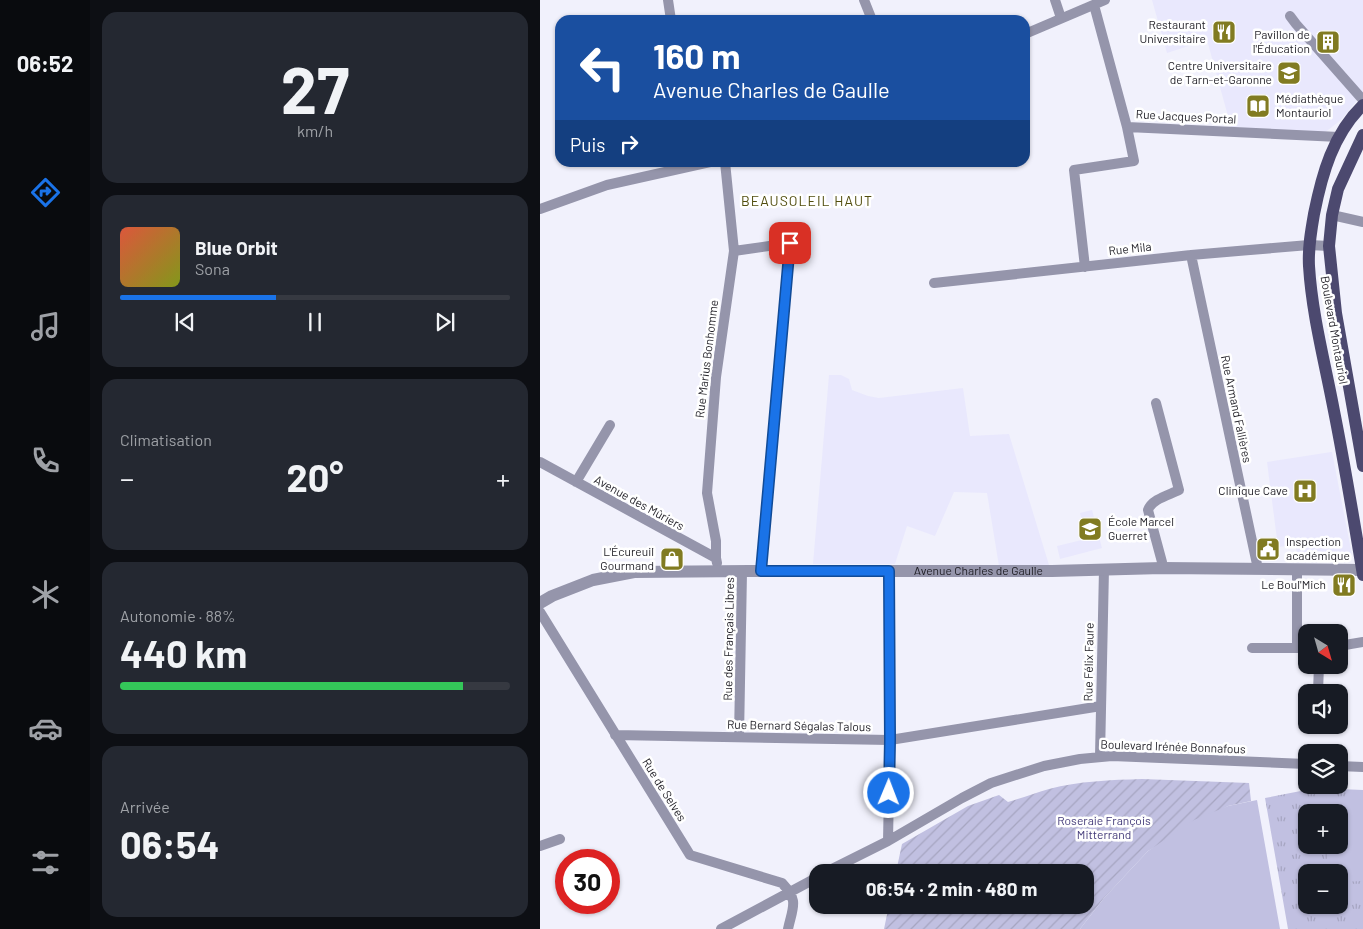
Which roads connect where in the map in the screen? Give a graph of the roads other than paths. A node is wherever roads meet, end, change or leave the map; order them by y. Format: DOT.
graph roads {
  1 [pos="668,0"];
  2 [pos="864,0"];
  3 [pos="1055,0"];
  4 [pos="1105,0"];
  5 [pos="1094,5"];
  6 [pos="670,15"];
  7 [pos="870,15"];
  8 [pos="1290,16"];
  9 [pos="1061,18"];
  10 [pos="1030,32"];
  11 [pos="1363,100"];
  12 [pos="1363,105"];
  13 [pos="1127,127"];
  14 [pos="1363,135"];
  15 [pos="1339,137"];
  16 [pos="673,167"];
  17 [pos="726,167"];
  18 [pos="540,209"];
  19 [pos="1332,216"];
  20 [pos="1363,222"];
  21 [pos="1309,245"];
  22 [pos="1329,246"];
  23 [pos="734,252"];
  24 [pos="1191,255"];
  25 [pos="1085,266"];
  26 [pos="934,283"];
  27 [pos="1156,402"];
  28 [pos="1358,410"];
  29 [pos="610,425"];
  30 [pos="540,462"];
  31 [pos="1363,466"];
  32 [pos="576,482"];
  33 [pos="716,558"];
  34 [pos="1162,568"];
  35 [pos="1104,569"];
  36 [pos="1258,569"];
  37 [pos="1297,570"];
  38 [pos="718,571"];
  39 [pos="761,571"];
  40 [pos="889,571"];
  41 [pos="742,572"];
  42 [pos="1363,572"];
  43 [pos="540,603"];
  44 [pos="540,612"];
  45 [pos="1299,624"];
  46 [pos="1363,642"];
  47 [pos="1348,644"];
  48 [pos="1298,647"];
  49 [pos="1252,648"];
  50 [pos="1101,706"];
  51 [pos="615,734"];
  52 [pos="739,738"];
  53 [pos="890,740"];
  54 [pos="1100,756"];
  55 [pos="1298,764"];
  56 [pos="1348,766"];
  57 [pos="1363,767"];
  58 [pos="560,839"];
  59 [pos="888,841"];
  60 [pos="540,846"];
  61 [pos="842,864"];
  62 [pos="809,882"];
  63 [pos="790,891"];
  64 [pos="721,929"];
  65 [pos="788,929"];
  1 -- 6 [label="street"];
  2 -- 7 [label="street"];
  3 -- 9 [label="street"];
  4 -- 5 [label="street"];
  5 -- 9 [label="street"];
  5 -- 13 [label="street, Rue Jacques Portal"];
  8 -- 11 [label="street"];
  9 -- 10 [label="street"];
  12 -- 15 [label="main road, Boulevard Montauriol"];
  13 -- 15 [label="street, Rue Jacques Portal"];
  13 -- 25 [label="street"];
  14 -- 19 [label="main road, Boulevard Montauriol"];
  15 -- 21 [label="main road, Boulevard Montauriol"];
  16 -- 18 [label="street"];
  17 -- 23 [label="street, Rue Marius Bonhomme"];
  19 -- 20 [label="street"];
  19 -- 22 [label="main road, Boulevard Montauriol"];
  21 -- 22 [label="street, Rue Mila"];
  21 -- 24 [label="street, Rue Mila"];
  21 -- 42 [label="main road, Boulevard Montauriol"];
  22 -- 28 [label="main road, Boulevard Montauriol"];
  23 -- 33 [label="street, Rue Marius Bonhomme"];
  23 -- 39 [label="street"];
  24 -- 25 [label="street, Rue Mila"];
  24 -- 36 [label="street, Rue Armand Fallières"];
  25 -- 26 [label="street, Rue Mila"];
  27 -- 34 [label="street"];
  28 -- 31 [label="main road, Boulevard Montauriol"];
  29 -- 32 [label="street"];
  30 -- 32 [label="street, Avenue des Mûriers"];
  32 -- 33 [label="street, Avenue des Mûriers"];
  33 -- 38 [label="street"];
  34 -- 35 [label="street, Avenue Charles de Gaulle"];
  34 -- 36 [label="street, Avenue Charles de Gaulle"];
  35 -- 40 [label="street, Avenue Charles de Gaulle"];
  35 -- 50 [label="street, Rue Félix Faure"];
  36 -- 37 [label="street, Avenue Charles de Gaulle"];
  37 -- 42 [label="street, Avenue Charles de Gaulle"];
  37 -- 45 [label="street"];
  38 -- 41 [label="street, Avenue Charles de Gaulle"];
  38 -- 43 [label="street, Avenue Charles de Gaulle"];
  39 -- 40 [label="street, Avenue Charles de Gaulle"];
  39 -- 41 [label="street, Avenue Charles de Gaulle"];
  40 -- 53 [label="street"];
  41 -- 52 [label="street, Rue des Français Libres"];
  44 -- 51 [label="street, Rue de Selves"];
  46 -- 47 [label="street"];
  48 -- 49 [label="street"];
  50 -- 53 [label="street, Rue Bernard Ségalas Talous"];
  50 -- 54 [label="street, Rue Félix Faure"];
  51 -- 52 [label="street, Rue Bernard Ségalas Talous"];
  51 -- 63 [label="street, Rue de Selves"];
  52 -- 53 [label="street, Rue Bernard Ségalas Talous"];
  53 -- 59 [label="street"];
  54 -- 55 [label="street, Boulevard Irénée Bonnafous"];
  54 -- 59 [label="street, Boulevard Irénée Bonnafous"];
  56 -- 57 [label="street"];
  58 -- 60 [label="street"];
  59 -- 61 [label="street, Boulevard Irénée Bonnafous"];
  62 -- 63 [label="street"];
  63 -- 64 [label="street"];
  63 -- 65 [label="street"];
}
